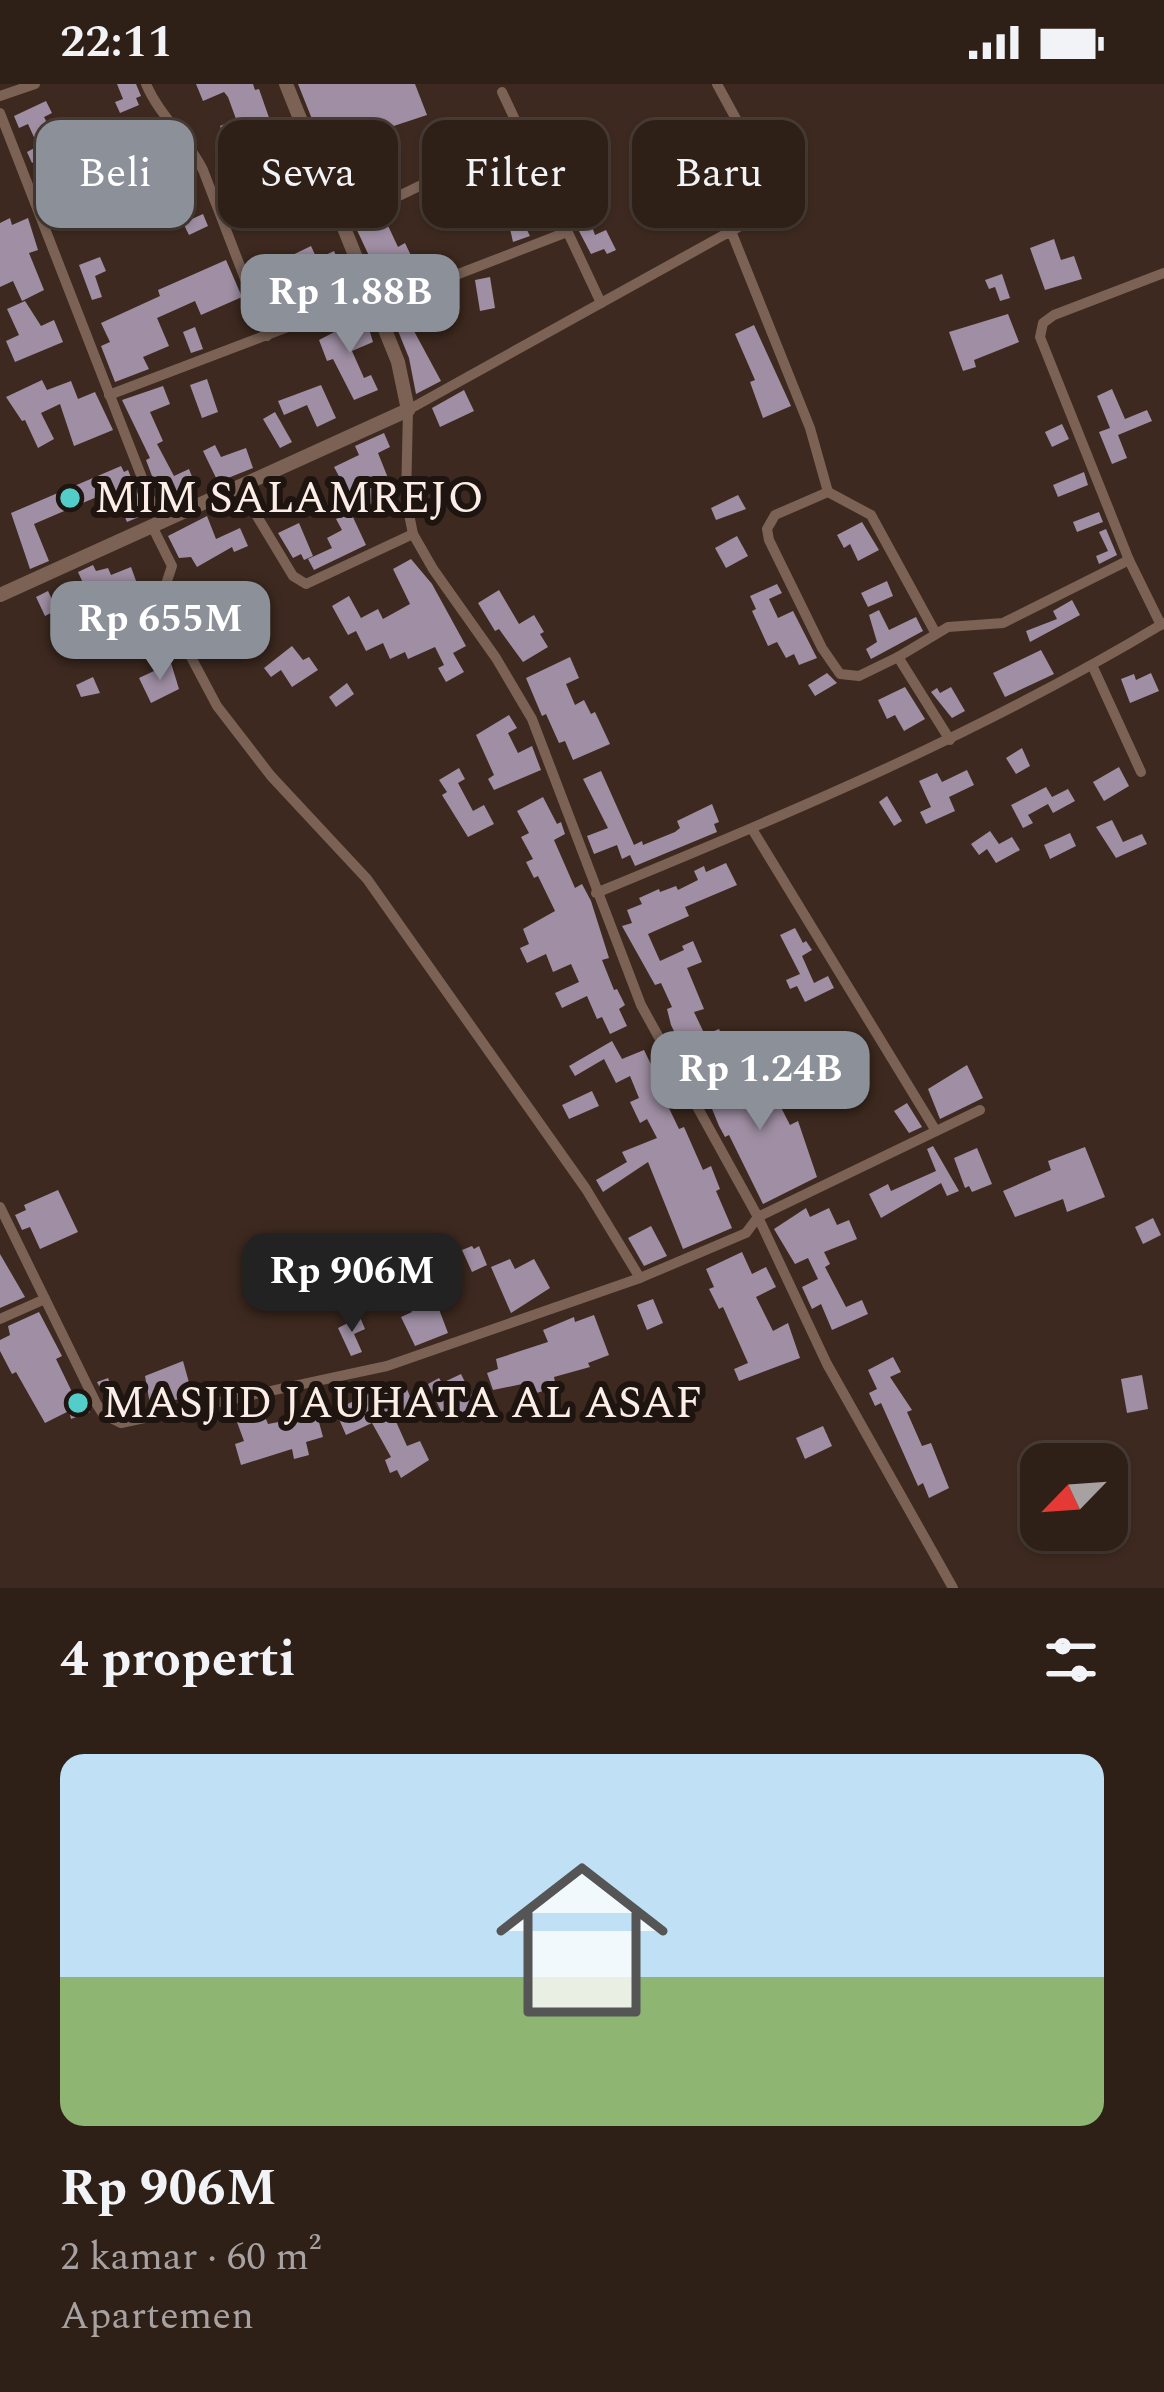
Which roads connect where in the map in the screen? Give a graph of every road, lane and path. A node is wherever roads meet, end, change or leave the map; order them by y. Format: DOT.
graph roads {
  1 [pos="35,84"];
  2 [pos="146,84"];
  3 [pos="286,84"];
  4 [pos="717,84"];
  5 [pos="502,92"];
  6 [pos="0,97"];
  7 [pos="0,113"];
  8 [pos="300,120"];
  9 [pos="515,120"];
  10 [pos="343,228"];
  11 [pos="565,228"];
  12 [pos="731,231"];
  13 [pos="567,232"];
  14 [pos="1164,273"];
  15 [pos="371,301"];
  16 [pos="602,303"];
  17 [pos="267,336"];
  18 [pos="109,395"];
  19 [pos="408,410"];
  20 [pos="240,488"];
  21 [pos="828,492"];
  22 [pos="157,526"];
  23 [pos="413,534"];
  24 [pos="1130,560"];
  25 [pos="0,595"];
  26 [pos="1162,624"];
  27 [pos="935,632"];
  28 [pos="898,657"];
  29 [pos="1092,665"];
  30 [pos="950,740"];
  31 [pos="1142,772"];
  32 [pos="752,829"];
  33 [pos="596,893"];
  34 [pos="980,1110"];
  35 [pos="937,1131"];
  36 [pos="0,1207"];
  37 [pos="758,1216"];
  38 [pos="640,1278"];
  39 [pos="45,1299"];
  40 [pos="0,1319"];
  41 [pos="953,1588"];
  1 -- 6 [label="street"];
  2 -- 17 [label="street"];
  3 -- 8 [label="street"];
  4 -- 12 [label="street"];
  5 -- 9 [label="street"];
  7 -- 18 [label="street"];
  10 -- 15 [label="street"];
  11 -- 13 [label="street"];
  12 -- 16 [label="street"];
  12 -- 21 [label="street"];
  13 -- 15 [label="street"];
  13 -- 16 [label="street"];
  14 -- 24 [label="street"];
  15 -- 17 [label="street"];
  15 -- 19 [label="street"];
  16 -- 19 [label="street"];
  17 -- 18 [label="street"];
  18 -- 22 [label="street"];
  19 -- 20 [label="street"];
  19 -- 23 [label="street"];
  20 -- 22 [label="street"];
  20 -- 23 [label="street"];
  21 -- 27 [label="street"];
  21 -- 28 [label="street"];
  22 -- 25 [label="street"];
  22 -- 38 [label="street"];
  23 -- 33 [label="street"];
  24 -- 26 [label="street"];
  24 -- 27 [label="street"];
  26 -- 29 [label="street"];
  27 -- 28 [label="street"];
  28 -- 30 [label="street"];
  29 -- 30 [label="street"];
  29 -- 31 [label="street"];
  30 -- 32 [label="street"];
  32 -- 33 [label="street"];
  32 -- 35 [label="street"];
  33 -- 37 [label="street"];
  34 -- 35 [label="street"];
  35 -- 37 [label="street"];
  36 -- 39 [label="street"];
  37 -- 38 [label="street"];
  37 -- 41 [label="street"];
  38 -- 39 [label="street"];
  39 -- 40 [label="street"];
}
